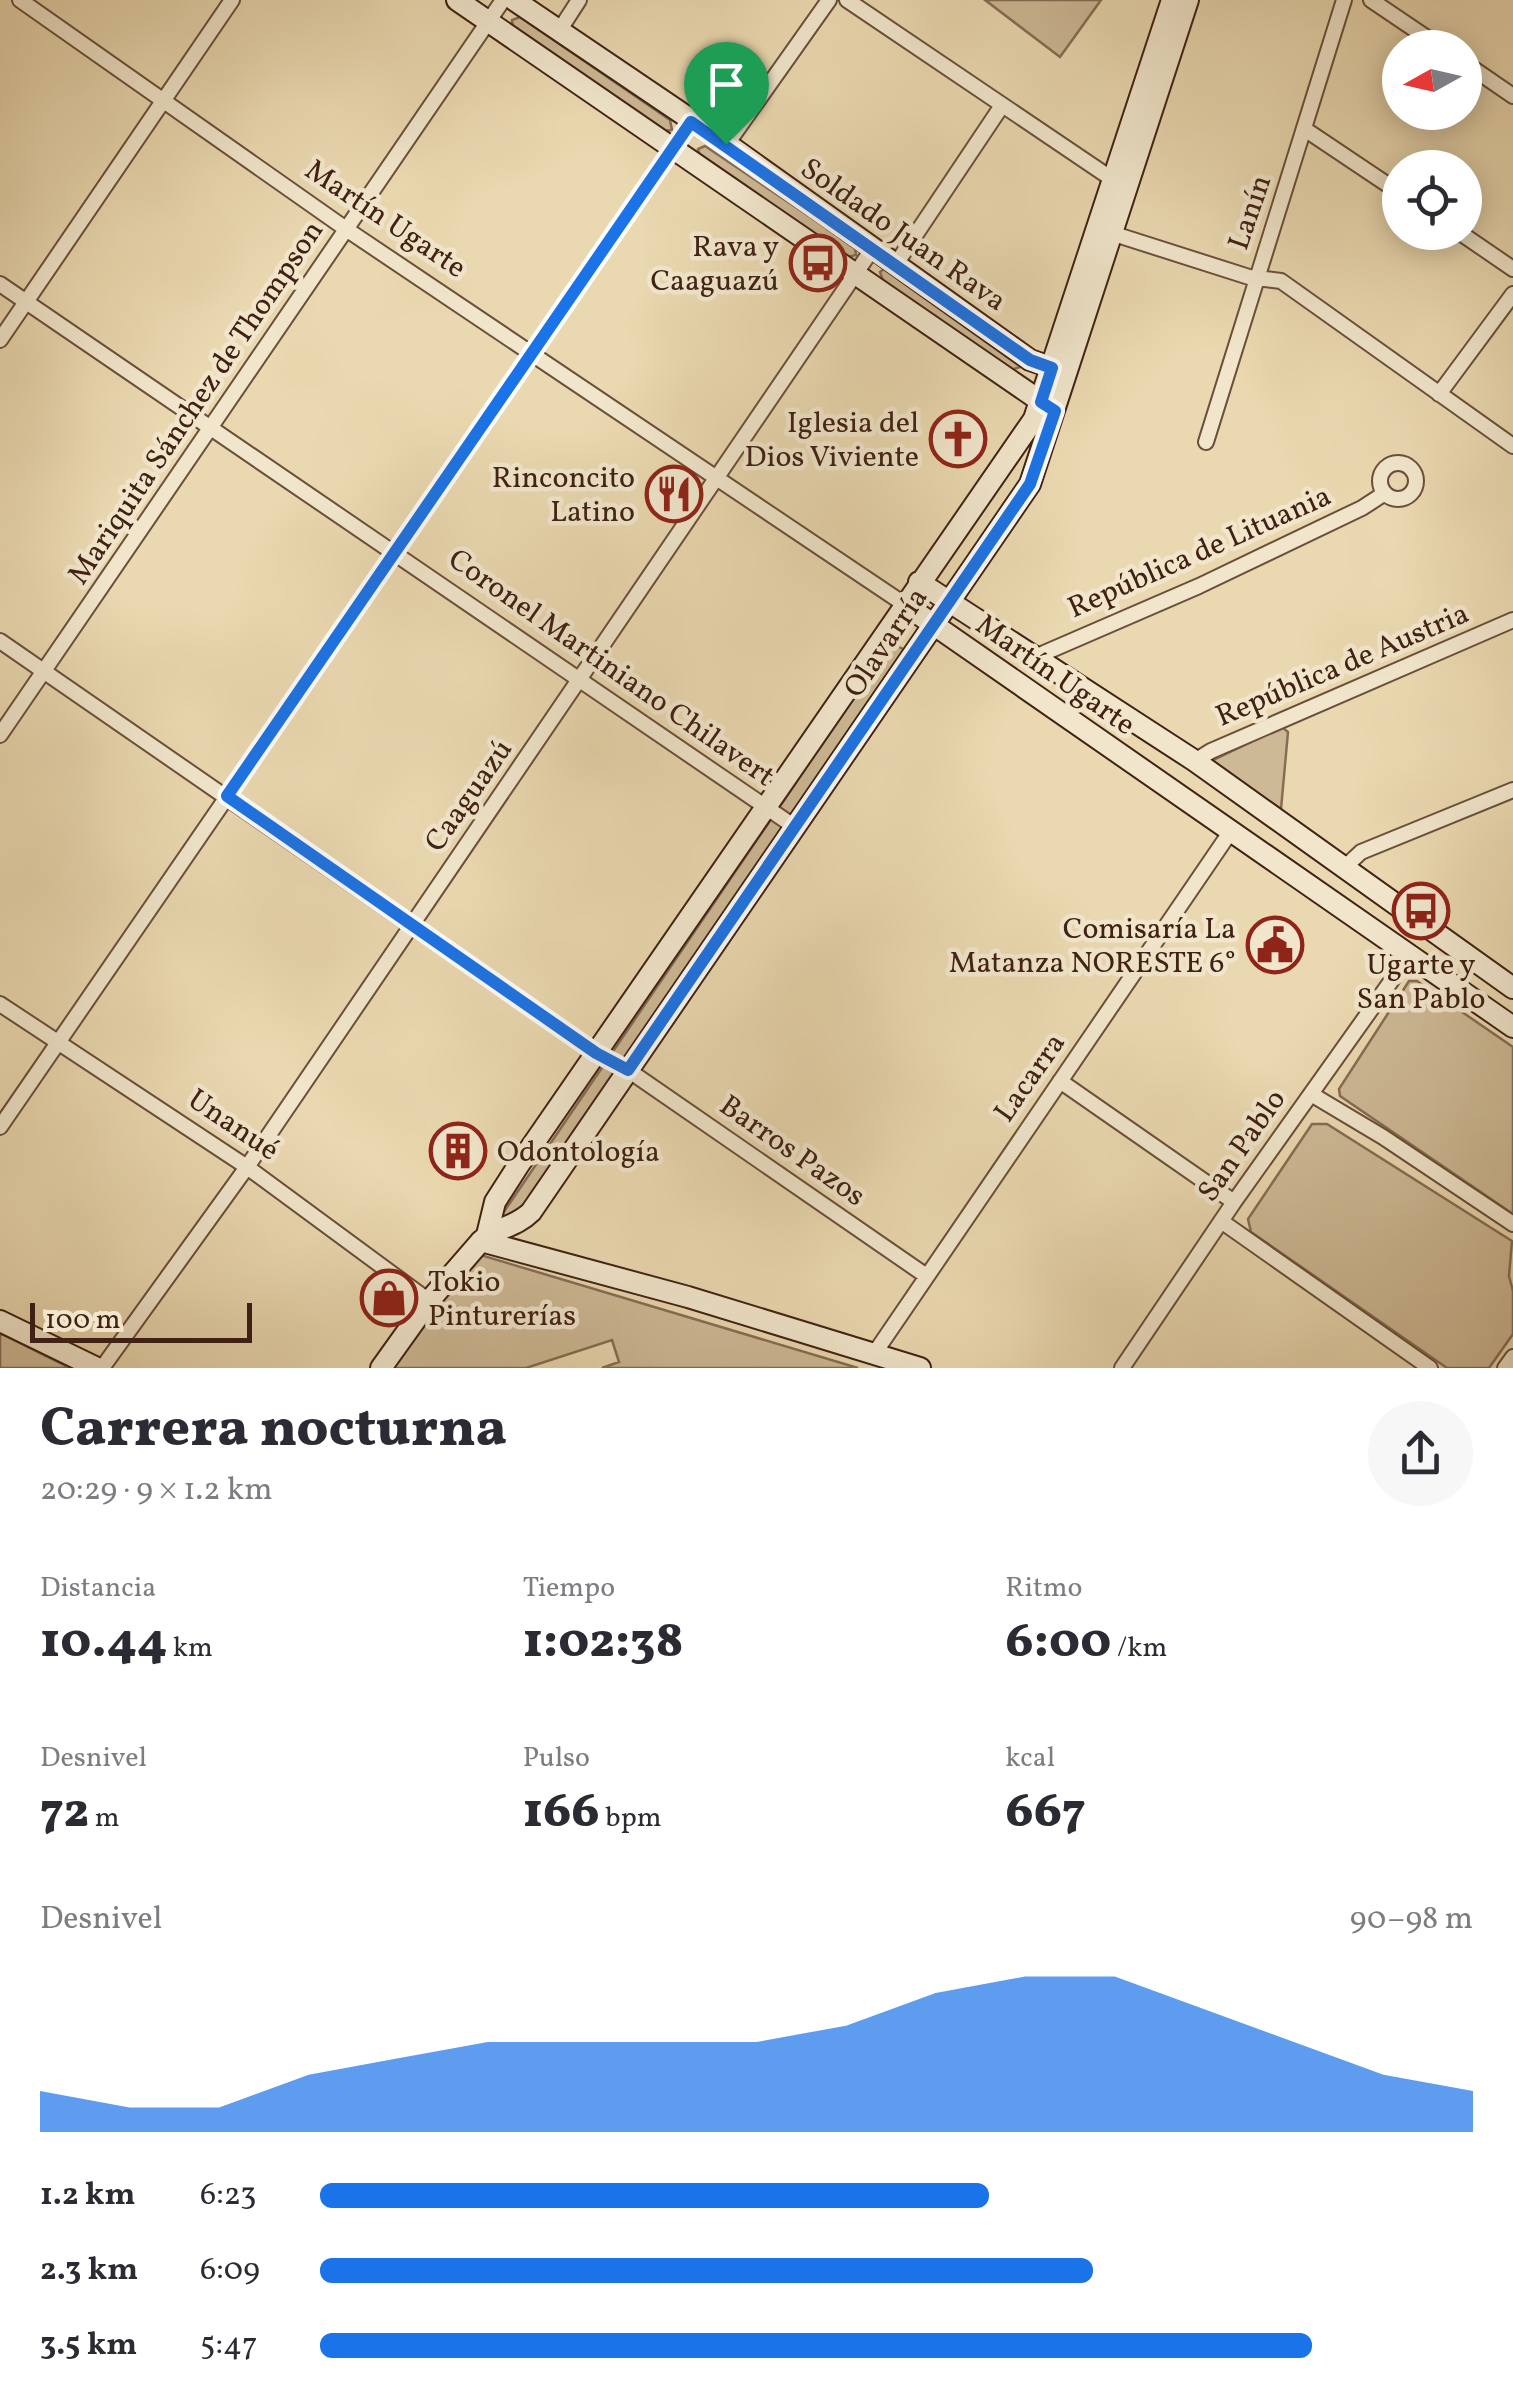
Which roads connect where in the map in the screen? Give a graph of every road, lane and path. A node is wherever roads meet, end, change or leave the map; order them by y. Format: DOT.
graph roads {
  1 [pos="20,0"];
  2 [pos="232,0"];
  3 [pos="457,0"];
  4 [pos="502,0"];
  5 [pos="514,0"];
  6 [pos="579,0"];
  7 [pos="828,0"];
  8 [pos="848,0"];
  9 [pos="1172,0"];
  10 [pos="1188,0"];
  11 [pos="1344,0"];
  12 [pos="1381,3"];
  13 [pos="488,21"];
  14 [pos="1418,30"];
  15 [pos="559,31"];
  16 [pos="1482,75"];
  17 [pos="1513,96"];
  18 [pos="163,102"];
  19 [pos="1001,107"];
  20 [pos="691,122"];
  21 [pos="1306,130"];
  22 [pos="726,144"];
  23 [pos="673,146"];
  24 [pos="1112,180"];
  25 [pos="1382,181"];
  26 [pos="346,229"];
  27 [pos="1111,233"];
  28 [pos="873,248"];
  29 [pos="1482,248"];
  30 [pos="896,264"];
  31 [pos="1513,269"];
  32 [pos="858,272"];
  33 [pos="1255,278"];
  34 [pos="0,284"];
  35 [pos="1513,294"];
  36 [pos="27,302"];
  37 [pos="0,340"];
  38 [pos="531,351"];
  39 [pos="1059,370"];
  40 [pos="1439,394"];
  41 [pos="1048,407"];
  42 [pos="212,428"];
  43 [pos="1206,442"];
  44 [pos="1513,446"];
  45 [pos="718,478"];
  46 [pos="1385,493"];
  47 [pos="395,551"];
  48 [pos="918,582"];
  49 [pos="949,601"];
  50 [pos="904,604"];
  51 [pos="1513,620"];
  52 [pos="932,625"];
  53 [pos="0,641"];
  54 [pos="1035,657"];
  55 [pos="44,671"];
  56 [pos="580,680"];
  57 [pos="0,734"];
  58 [pos="1195,761"];
  59 [pos="1513,790"];
  60 [pos="227,796"];
  61 [pos="765,806"];
  62 [pos="795,827"];
  63 [pos="1230,831"];
  64 [pos="1345,867"];
  65 [pos="412,924"];
  66 [pos="1408,956"];
  67 [pos="1508,978"];
  68 [pos="0,1004"];
  69 [pos="1513,1027"];
  70 [pos="58,1042"];
  71 [pos="596,1053"];
  72 [pos="628,1070"];
  73 [pos="1060,1081"];
  74 [pos="1311,1094"];
  75 [pos="0,1128"];
  76 [pos="246,1168"];
  77 [pos="1234,1202"];
  78 [pos="1221,1220"];
  79 [pos="1513,1224"];
  80 [pos="484,1238"];
  81 [pos="926,1275"];
  82 [pos="429,1301"];
  83 [pos="0,1320"];
  84 [pos="874,1354"];
  85 [pos="1513,1357"];
  86 [pos="99,1368"];
  87 [pos="382,1368"];
  88 [pos="920,1368"];
  89 [pos="1122,1368"];
  90 [pos="1430,1368"];
  91 [pos="1505,1368"];
  1 -- 18 [label="street, Martín Ugarte"];
  2 -- 18 [label="street"];
  3 -- 13 [label="street, Soldado Juan Rava"];
  4 -- 13 [label="street, Mariquita Sánchez de Thompson"];
  5 -- 15 [label="street, Soldado Juan Rava"];
  6 -- 15 [label="street"];
  7 -- 22 [label="street"];
  8 -- 19 [label="street"];
  9 -- 24 [label="street, Olavarría"];
  10 -- 27 [label="street, Olavarría"];
  11 -- 21 [label="street, Lanín"];
  12 -- 14 [label="street"];
  13 -- 23 [label="street, Soldado Juan Rava"];
  13 -- 26 [label="street, Mariquita Sánchez de Thompson"];
  15 -- 20 [label="street, Soldado Juan Rava"];
  16 -- 17 [label="street"];
  18 -- 26 [label="street, Martín Ugarte"];
  18 -- 36 [label="street"];
  19 -- 24 [label="street"];
  19 -- 30 [label="street"];
  20 -- 22 [label="street, Soldado Juan Rava"];
  20 -- 23 [label="street"];
  21 -- 25 [label="street"];
  21 -- 33 [label="street, Lanín"];
  22 -- 28 [label="street, Soldado Juan Rava"];
  23 -- 32 [label="street, Soldado Juan Rava"];
  23 -- 38 [label="street"];
  24 -- 39 [label="street, Olavarría"];
  26 -- 38 [label="street, Martín Ugarte"];
  26 -- 42 [label="street, Mariquita Sánchez de Thompson"];
  27 -- 33 [label="street"];
  27 -- 39 [label="street, Olavarría"];
  28 -- 30 [label="street, Soldado Juan Rava"];
  28 -- 32 [label="street, Caaguazú"];
  29 -- 31 [label="street"];
  30 -- 39 [label="street, Soldado Juan Rava"];
  32 -- 41 [label="street, Soldado Juan Rava"];
  32 -- 45 [label="street, Caaguazú"];
  33 -- 40 [label="street"];
  33 -- 43 [label="street, Lanín"];
  34 -- 36 [label="street, Coronel Martiniano Chilavert"];
  35 -- 40 [label="street"];
  36 -- 37 [label="street"];
  36 -- 42 [label="street, Coronel Martiniano Chilavert"];
  38 -- 45 [label="street, Martín Ugarte"];
  38 -- 47 [label="street"];
  39 -- 41 [label="street, Olavarría"];
  40 -- 44 [label="street"];
  41 -- 48 [label="street, Olavarría"];
  41 -- 49 [label="street, Olavarría"];
  42 -- 47 [label="street, Coronel Martiniano Chilavert"];
  42 -- 55 [label="street, Mariquita Sánchez de Thompson"];
  45 -- 50 [label="street, Martín Ugarte"];
  45 -- 56 [label="street, Caaguazú"];
  46 -- 54 [label="street, República de Lituania"];
  47 -- 56 [label="street, Coronel Martiniano Chilavert"];
  47 -- 60 [label="street"];
  48 -- 49 [label="street, Martín Ugarte"];
  48 -- 50 [label="street, Olavarría"];
  49 -- 52 [label="street, Olavarría"];
  49 -- 54 [label="street, Martín Ugarte"];
  50 -- 52 [label="street, Martín Ugarte"];
  50 -- 61 [label="street, Olavarría"];
  51 -- 58 [label="street, República de Austria"];
  52 -- 62 [label="street, Olavarría"];
  52 -- 63 [label="street, Martín Ugarte"];
  53 -- 55 [label="street, Barros Pazos"];
  54 -- 58 [label="street, Martín Ugarte"];
  55 -- 57 [label="street, Mariquita Sánchez de Thompson"];
  55 -- 60 [label="street, Barros Pazos"];
  56 -- 61 [label="street, Coronel Martiniano Chilavert"];
  56 -- 65 [label="street, Caaguazú"];
  58 -- 64 [label="street, Martín Ugarte"];
  59 -- 64 [label="street"];
  60 -- 65 [label="street, Barros Pazos"];
  60 -- 70 [label="street"];
  61 -- 62 [label="street, Coronel Martiniano Chilavert"];
  61 -- 71 [label="street, Olavarría"];
  62 -- 72 [label="street, Olavarría"];
  63 -- 66 [label="street, Martín Ugarte"];
  63 -- 73 [label="street, Lacarra"];
  64 -- 67 [label="street, Martín Ugarte"];
  65 -- 71 [label="street, Barros Pazos"];
  65 -- 76 [label="street, Caaguazú"];
  66 -- 69 [label="street, Martín Ugarte"];
  66 -- 74 [label="street, San Pablo"];
  68 -- 70 [label="street, Unanué"];
  70 -- 75 [label="street"];
  70 -- 76 [label="street, Unanué"];
  71 -- 72 [label="street, Barros Pazos"];
  71 -- 80 [label="street, Olavarría"];
  72 -- 80 [label="street, Olavarría"];
  72 -- 81 [label="street, Barros Pazos"];
  73 -- 77 [label="street"];
  73 -- 81 [label="street, Lacarra"];
  74 -- 77 [label="street, San Pablo"];
  74 -- 79 [label="street"];
  76 -- 82 [label="street, Unanué"];
  76 -- 86 [label="street, Caaguazú"];
  77 -- 78 [label="street, San Pablo"];
  78 -- 89 [label="street, San Pablo"];
  78 -- 90 [label="street"];
  80 -- 82 [label="street, Olavarría"];
  80 -- 84 [label="street"];
  81 -- 84 [label="street, Lacarra"];
  82 -- 87 [label="street, Olavarría"];
  83 -- 86 [label="street"];
  84 -- 88 [label="street"];
  85 -- 91 [label="street"];
}
